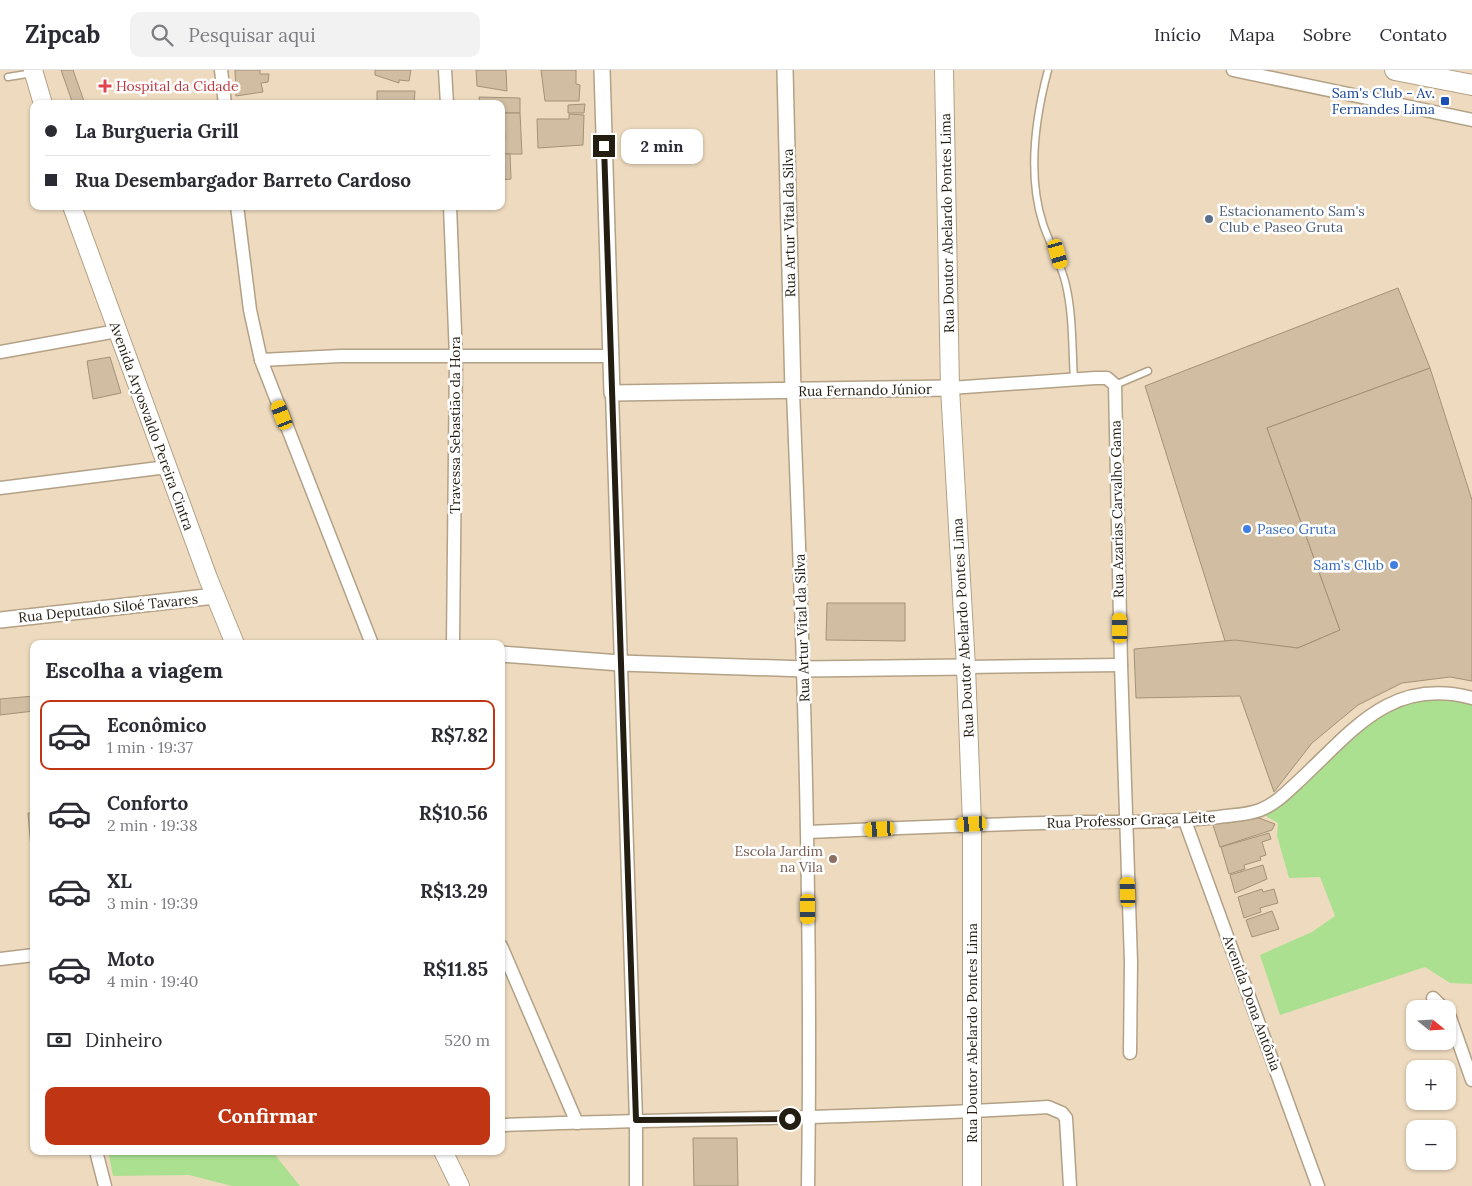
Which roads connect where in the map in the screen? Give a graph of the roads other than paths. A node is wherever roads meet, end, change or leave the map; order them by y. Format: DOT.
graph roads {
  1 [pos="221,70"];
  2 [pos="445,70"];
  3 [pos="602,70"];
  4 [pos="785,70"];
  5 [pos="944,70"];
  6 [pos="1048,70"];
  7 [pos="1233,70"];
  8 [pos="1395,70"];
  9 [pos="33,72"];
  10 [pos="8,77"];
  11 [pos="1472,85"];
  12 [pos="41,100"];
  13 [pos="225,100"];
  14 [pos="446,100"];
  15 [pos="1472,120"];
  16 [pos="73,210"];
  17 [pos="238,210"];
  18 [pos="450,210"];
  19 [pos="117,330"];
  20 [pos="0,352"];
  21 [pos="610,356"];
  22 [pos="456,357"];
  23 [pos="261,360"];
  24 [pos="1148,371"];
  25 [pos="1074,380"];
  26 [pos="1115,385"];
  27 [pos="950,388"];
  28 [pos="793,392"];
  29 [pos="612,393"];
  30 [pos="167,467"];
  31 [pos="0,488"];
  32 [pos="215,596"];
  33 [pos="0,620"];
  34 [pos="233,640"];
  35 [pos="370,640"];
  36 [pos="453,640"];
  37 [pos="505,654"];
  38 [pos="620,663"];
  39 [pos="1121,665"];
  40 [pos="966,667"];
  41 [pos="805,669"];
  42 [pos="1472,698"];
  43 [pos="1185,821"];
  44 [pos="1126,822"];
  45 [pos="972,824"];
  46 [pos="808,832"];
  47 [pos="505,955"];
  48 [pos="30,956"];
  49 [pos="0,960"];
  50 [pos="1456,1035"];
  51 [pos="1130,1053"];
  52 [pos="1472,1080"];
  53 [pos="973,1112"];
  54 [pos="809,1118"];
  55 [pos="636,1120"];
  56 [pos="577,1123"];
  57 [pos="505,1125"];
  58 [pos="97,1155"];
  59 [pos="445,1155"];
  60 [pos="105,1186"];
  61 [pos="460,1186"];
  62 [pos="636,1186"];
  63 [pos="808,1186"];
  64 [pos="972,1186"];
  65 [pos="1070,1186"];
  66 [pos="1318,1186"];
  1 -- 13 [label="street"];
  2 -- 14 [label="street"];
  3 -- 21 [label="street"];
  4 -- 28 [label="street, Rua Artur Vital da Silva"];
  5 -- 27 [label="main road, Rua Doutor Abelardo Pontes Lima"];
  6 -- 25 [label="lane"];
  7 -- 15 [label="street"];
  8 -- 11 [label="highway"];
  9 -- 10 [label="lane"];
  9 -- 12 [label="main road"];
  16 -- 19 [label="main road, Avenida Aryosvaldo Pereira Cintra"];
  17 -- 23 [label="street"];
  18 -- 22 [label="street, Travessa Sebastião da Hora"];
  19 -- 20 [label="street"];
  19 -- 30 [label="main road, Avenida Aryosvaldo Pereira Cintra"];
  21 -- 22 [label="street"];
  21 -- 29 [label="street"];
  22 -- 23 [label="street"];
  22 -- 36 [label="street, Travessa Sebastião da Hora"];
  23 -- 35 [label="street"];
  24 -- 26 [label="lane"];
  25 -- 26 [label="street, Rua Fernando Júnior"];
  25 -- 27 [label="street, Rua Fernando Júnior"];
  26 -- 39 [label="street, Rua Azarias Carvalho Gama"];
  27 -- 28 [label="street, Rua Fernando Júnior"];
  27 -- 40 [label="main road, Rua Doutor Abelardo Pontes Lima"];
  28 -- 29 [label="street, Rua Fernando Júnior"];
  28 -- 41 [label="street, Rua Artur Vital da Silva"];
  29 -- 38 [label="street"];
  30 -- 31 [label="street"];
  30 -- 32 [label="main road, Avenida Aryosvaldo Pereira Cintra"];
  32 -- 33 [label="street, Rua Deputado Siloé Tavares"];
  32 -- 34 [label="main road, Avenida Aryosvaldo Pereira Cintra"];
  37 -- 38 [label="street"];
  38 -- 41 [label="street"];
  38 -- 55 [label="street"];
  39 -- 40 [label="street"];
  39 -- 44 [label="street, Rua Azarias Carvalho Gama"];
  40 -- 41 [label="street"];
  40 -- 45 [label="main road, Rua Doutor Abelardo Pontes Lima"];
  41 -- 46 [label="street, Rua Artur Vital da Silva"];
  42 -- 43 [label="street, Rua Professor Graça Leite"];
  43 -- 44 [label="street, Rua Professor Graça Leite"];
  43 -- 66 [label="street, Avenida Dona Antônia"];
  44 -- 45 [label="street, Rua Professor Graça Leite"];
  44 -- 51 [label="street, Rua Azarias Carvalho Gama"];
  45 -- 46 [label="street, Rua Professor Graça Leite"];
  45 -- 53 [label="main road, Rua Doutor Abelardo Pontes Lima"];
  46 -- 54 [label="street, Rua Artur Vital da Silva"];
  47 -- 56 [label="street"];
  48 -- 49 [label="street"];
  50 -- 52 [label="street"];
  53 -- 54 [label="street"];
  53 -- 64 [label="main road, Rua Doutor Abelardo Pontes Lima"];
  53 -- 65 [label="street"];
  54 -- 55 [label="street"];
  54 -- 63 [label="street, Rua Artur Vital da Silva"];
  55 -- 56 [label="street"];
  55 -- 62 [label="street"];
  56 -- 57 [label="street"];
  58 -- 60 [label="street"];
  59 -- 61 [label="main road"];
}
